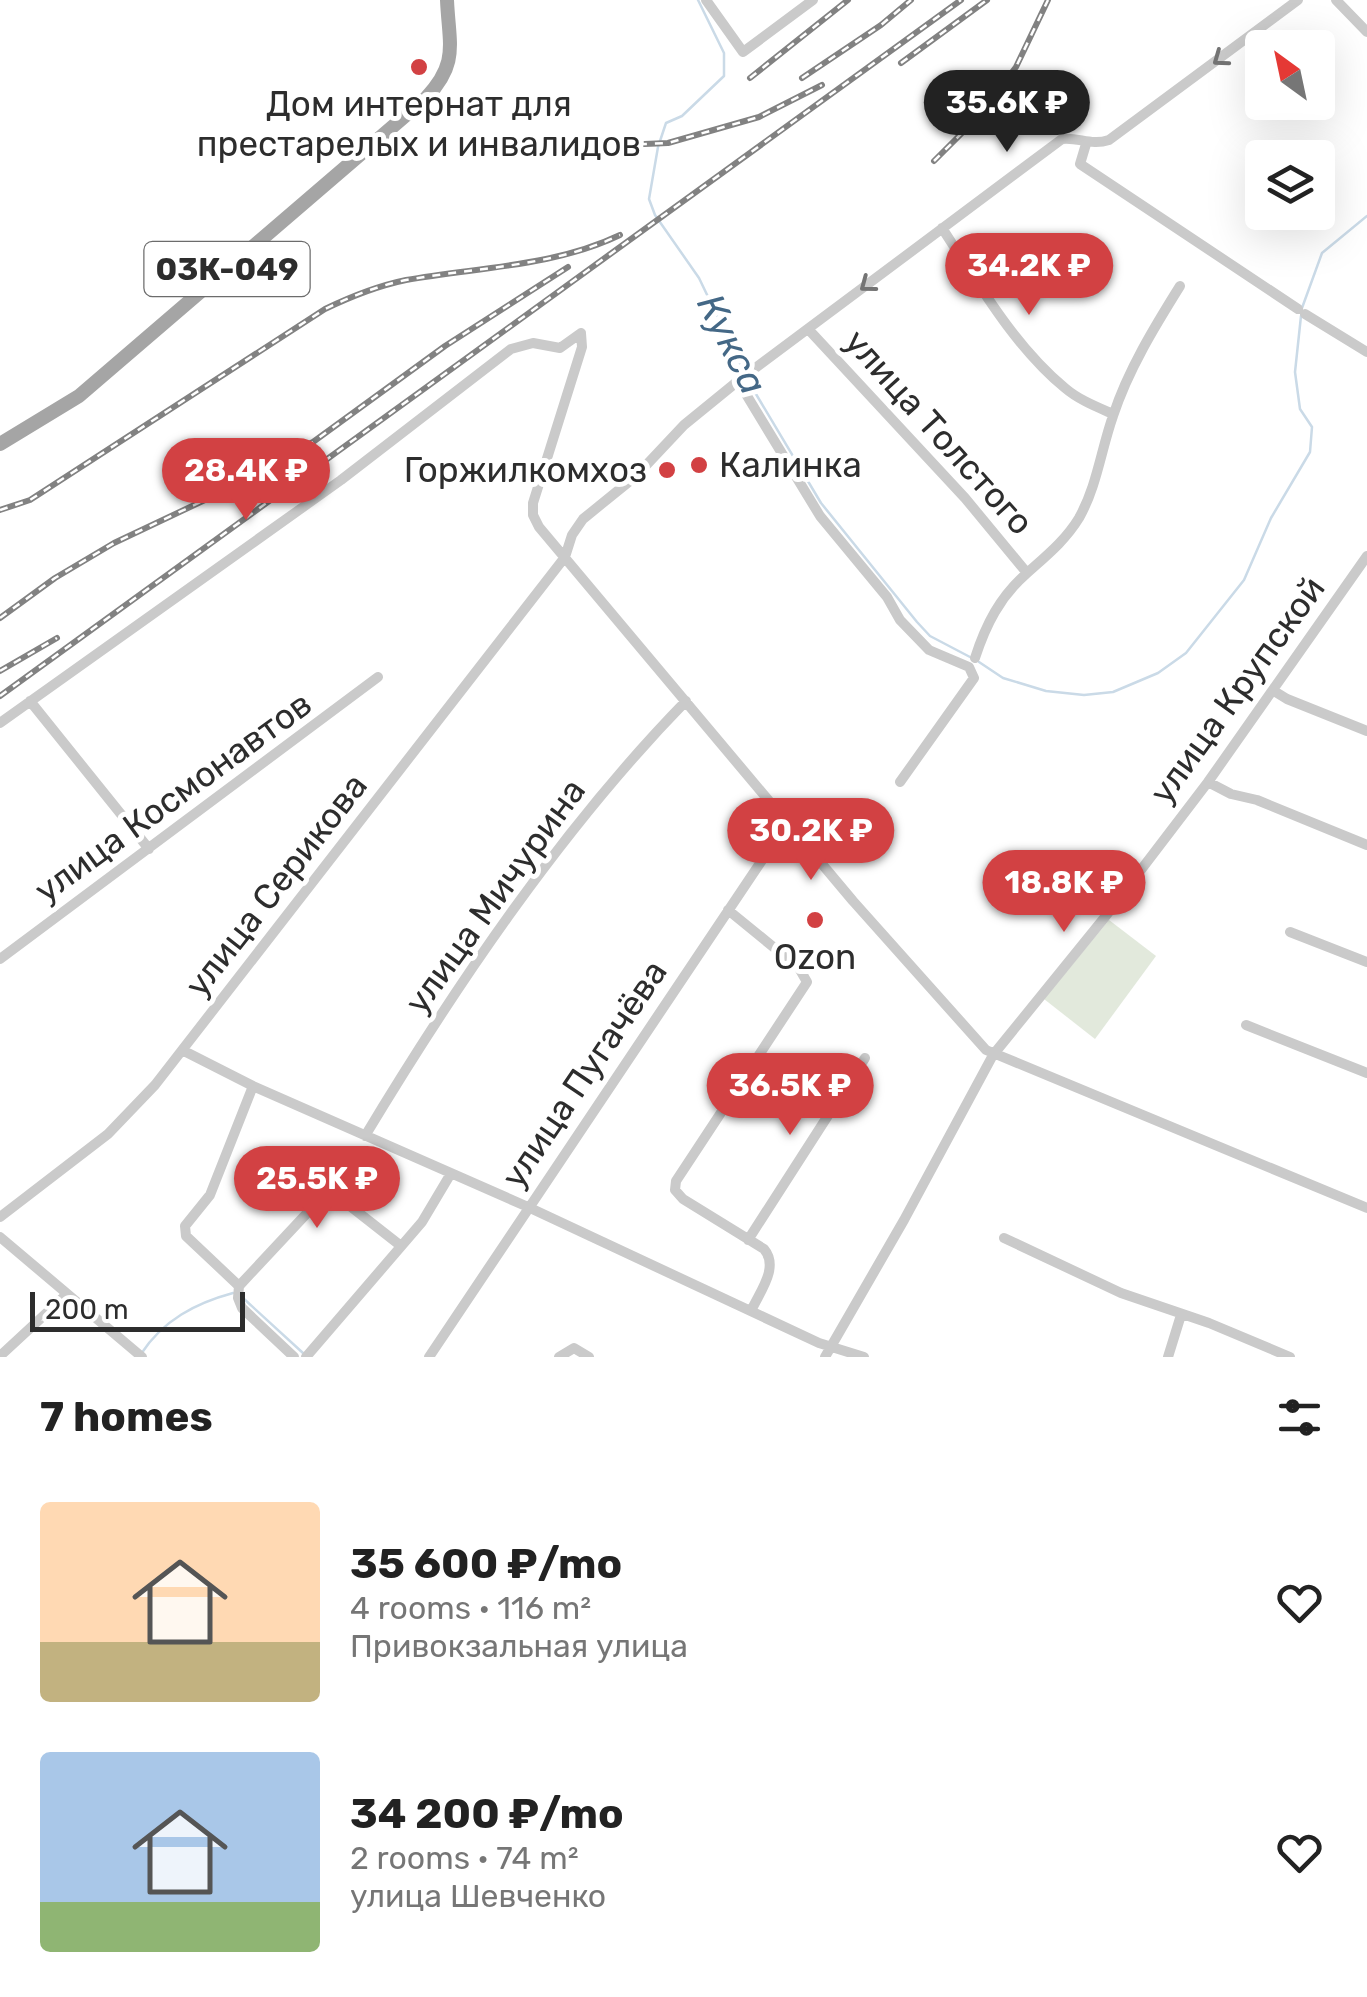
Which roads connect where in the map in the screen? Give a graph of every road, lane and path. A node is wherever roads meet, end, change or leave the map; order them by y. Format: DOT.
graph roads {
  1 [pos="447,0"];
  2 [pos="706,0"];
  3 [pos="813,0"];
  4 [pos="1298,0"];
  5 [pos="1336,0"];
  6 [pos="1367,32"];
  7 [pos="1086,144"];
  8 [pos="942,228"];
  9 [pos="1180,286"];
  10 [pos="809,330"];
  11 [pos="1367,352"];
  12 [pos="743,378"];
  13 [pos="1113,414"];
  14 [pos="0,444"];
  15 [pos="1367,556"];
  16 [pos="565,557"];
  17 [pos="1027,573"];
  18 [pos="972,662"];
  19 [pos="378,677"];
  20 [pos="1274,690"];
  21 [pos="686,700"];
  22 [pos="30,701"];
  23 [pos="0,723"];
  24 [pos="1367,731"];
  25 [pos="900,782"];
  26 [pos="1208,782"];
  27 [pos="786,823"];
  28 [pos="1367,845"];
  29 [pos="149,850"];
  30 [pos="728,910"];
  31 [pos="1290,932"];
  32 [pos="0,959"];
  33 [pos="1367,962"];
  34 [pos="1246,1024"];
  35 [pos="184,1050"];
  36 [pos="993,1055"];
  37 [pos="866,1058"];
  38 [pos="1367,1073"];
  39 [pos="253,1086"];
  40 [pos="365,1136"];
  41 [pos="450,1175"];
  42 [pos="528,1208"];
  43 [pos="1367,1208"];
  44 [pos="0,1217"];
  45 [pos="0,1237"];
  46 [pos="1004,1238"];
  47 [pos="748,1240"];
  48 [pos="401,1246"];
  49 [pos="239,1286"];
  50 [pos="66,1295"];
  51 [pos="752,1309"];
  52 [pos="1181,1315"];
  53 [pos="833,1346"];
  54 [pos="0,1356"];
  55 [pos="142,1357"];
  56 [pos="294,1357"];
  57 [pos="306,1357"];
  58 [pos="429,1357"];
  59 [pos="559,1357"];
  60 [pos="590,1357"];
  61 [pos="825,1357"];
  62 [pos="864,1357"];
  63 [pos="1168,1357"];
  64 [pos="1290,1357"];
  1 -- 14 [label="main road, 03К-049"];
  2 -- 3 [label="street"];
  4 -- 7 [label="street, улица Серикова, one-way"];
  5 -- 6 [label="street"];
  7 -- 8 [label="street, улица Серикова"];
  7 -- 11 [label="street"];
  8 -- 10 [label="street, улица Серикова, one-way"];
  8 -- 13 [label="street"];
  9 -- 13 [label="street"];
  10 -- 12 [label="street, улица Серикова"];
  10 -- 17 [label="street, улица Толстого"];
  12 -- 16 [label="street, улица Серикова"];
  12 -- 18 [label="street"];
  13 -- 17 [label="street"];
  15 -- 20 [label="street, улица Крупской"];
  16 -- 21 [label="street"];
  16 -- 22 [label="street"];
  16 -- 35 [label="street, улица Серикова"];
  17 -- 18 [label="street"];
  18 -- 25 [label="street"];
  19 -- 29 [label="street, улица Космонавтов"];
  20 -- 24 [label="street"];
  20 -- 26 [label="street, улица Крупской"];
  21 -- 27 [label="street"];
  21 -- 40 [label="street, улица Мичурина"];
  22 -- 23 [label="street"];
  22 -- 29 [label="street"];
  26 -- 28 [label="street"];
  26 -- 36 [label="street, улица Крупской"];
  27 -- 30 [label="street, улица Пугачёва"];
  27 -- 36 [label="street"];
  29 -- 32 [label="street, улица Космонавтов"];
  30 -- 42 [label="street, улица Пугачёва"];
  30 -- 47 [label="street"];
  31 -- 33 [label="street"];
  34 -- 38 [label="street"];
  35 -- 39 [label="street"];
  35 -- 44 [label="street, улица Серикова"];
  36 -- 43 [label="street"];
  36 -- 53 [label="street, улица Крупской"];
  37 -- 47 [label="street"];
  39 -- 40 [label="street"];
  39 -- 49 [label="street"];
  40 -- 41 [label="street"];
  41 -- 42 [label="street"];
  41 -- 48 [label="street"];
  42 -- 51 [label="street"];
  42 -- 58 [label="street, улица Пугачёва"];
  45 -- 50 [label="street"];
  46 -- 52 [label="street"];
  47 -- 51 [label="street"];
  48 -- 49 [label="street"];
  48 -- 57 [label="street"];
  49 -- 56 [label="street"];
  50 -- 54 [label="street"];
  50 -- 55 [label="street"];
  51 -- 53 [label="street"];
  52 -- 63 [label="street"];
  52 -- 64 [label="street"];
  53 -- 61 [label="street, улица Крупской"];
  53 -- 62 [label="street"];
  59 -- 60 [label="street"];
}
